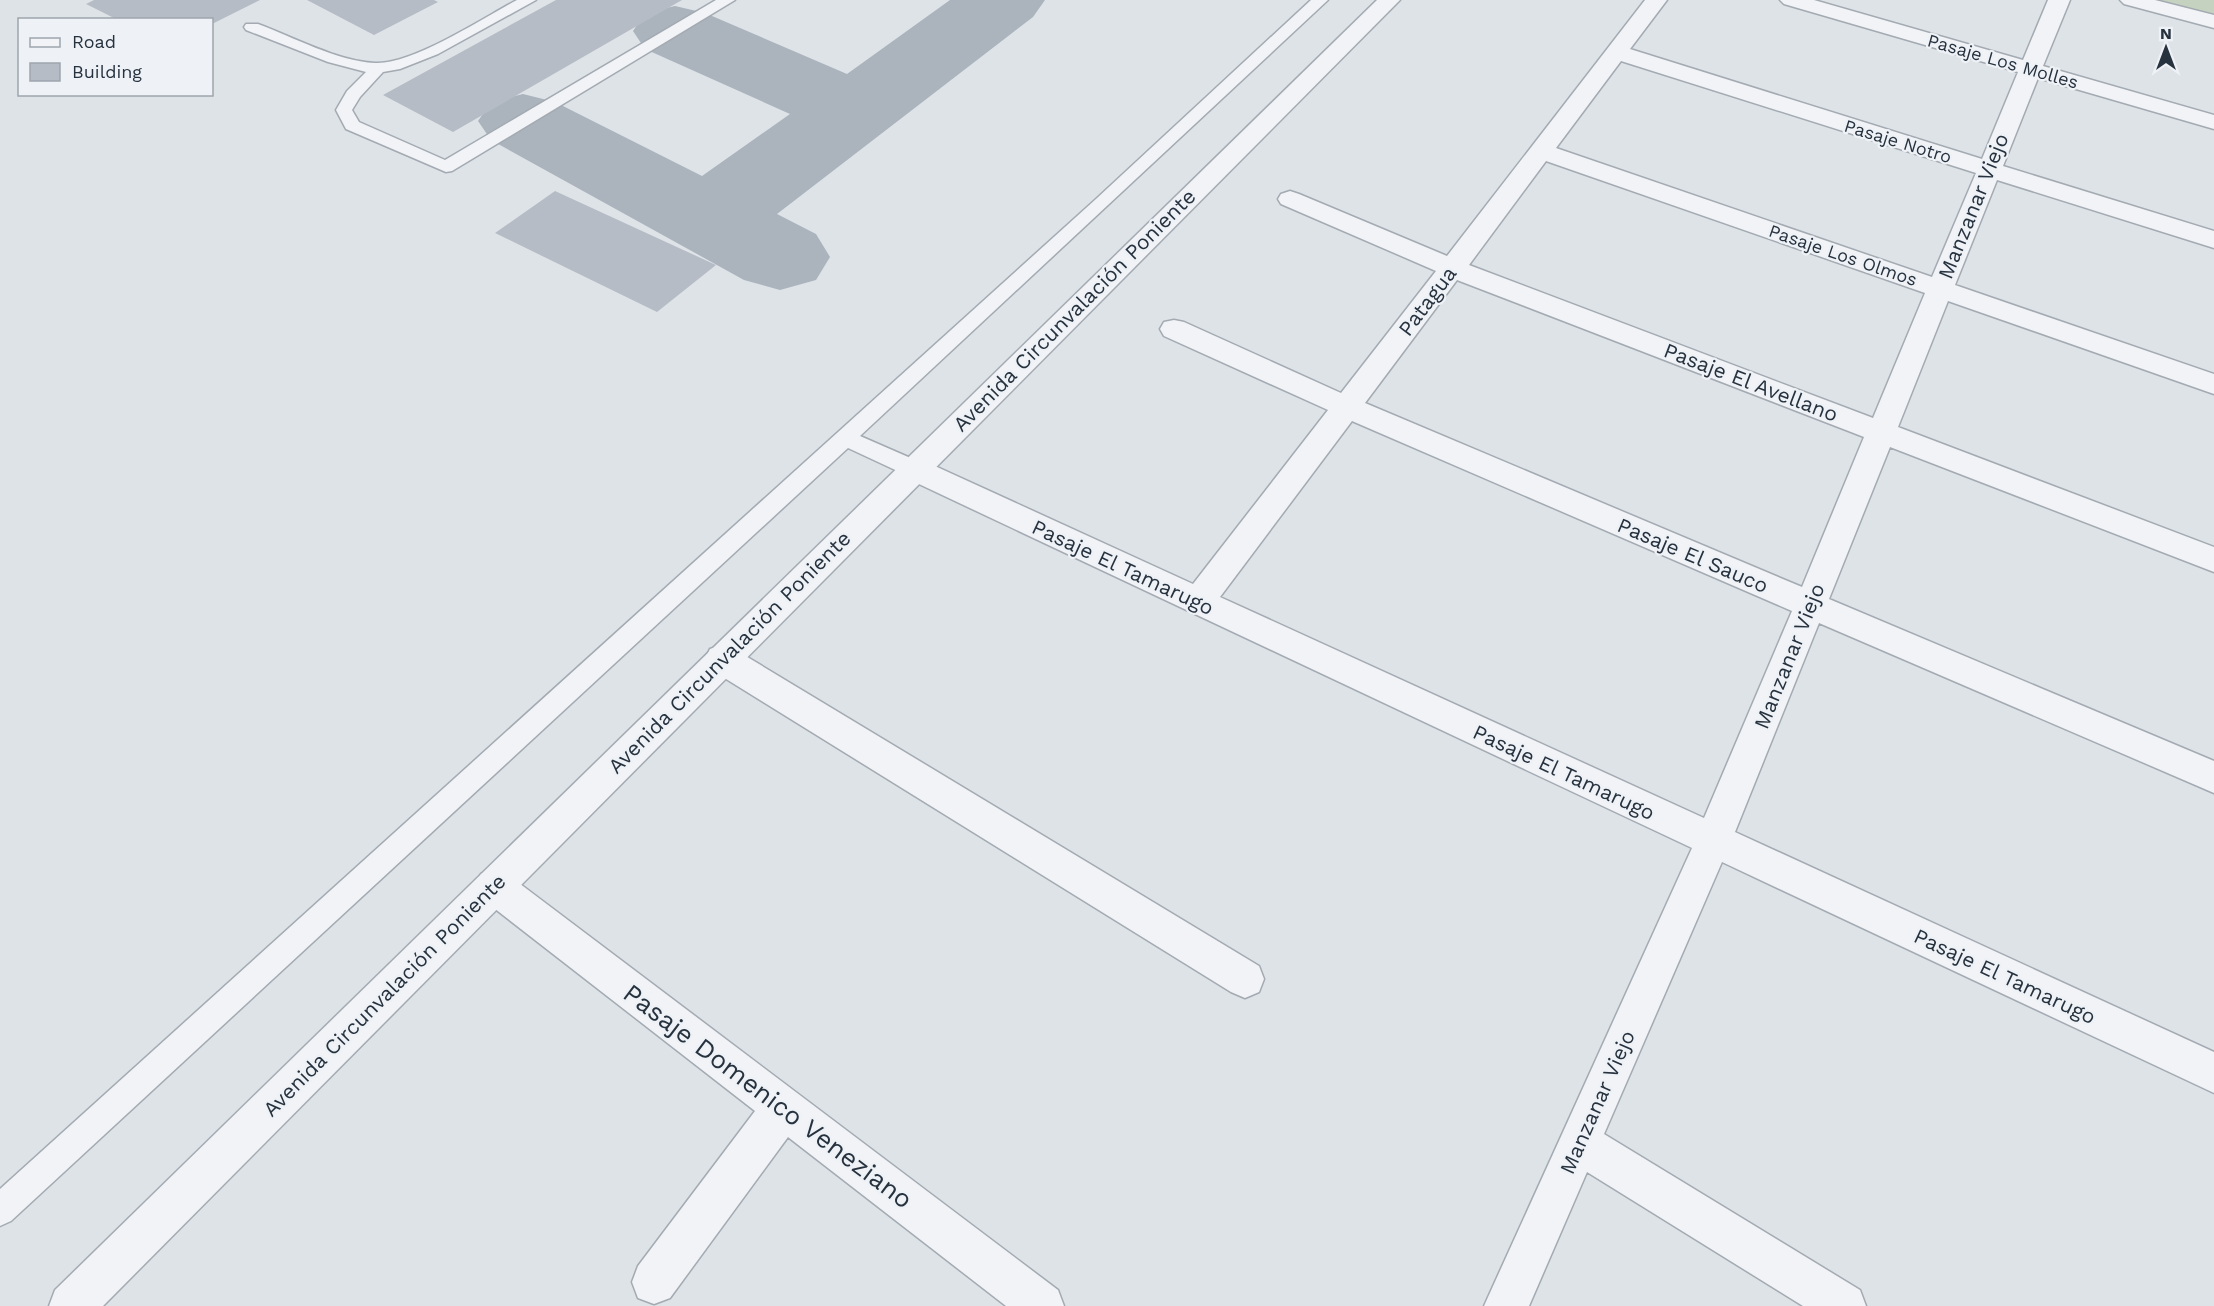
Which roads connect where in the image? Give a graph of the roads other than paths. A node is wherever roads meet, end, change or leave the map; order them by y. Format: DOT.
graph roads {
  1 [pos="528,0"];
  2 [pos="727,0"];
  3 [pos="1320,0"];
  4 [pos="1389,0"];
  5 [pos="1656,0"];
  6 [pos="1791,0"];
  7 [pos="2059,0"];
  8 [pos="2131,0"];
  9 [pos="2214,22"];
  10 [pos="252,27"];
  11 [pos="1616,52"];
  12 [pos="378,68"];
  13 [pos="2029,68"];
  14 [pos="2214,122"];
  15 [pos="1541,151"];
  16 [pos="1988,169"];
  17 [pos="1290,199"];
  18 [pos="2214,240"];
  19 [pos="1452,268"];
  20 [pos="1939,289"];
  21 [pos="1174,329"];
  22 [pos="2214,384"];
  23 [pos="1347,406"];
  24 [pos="1881,432"];
  25 [pos="845,438"];
  26 [pos="914,469"];
  27 [pos="2214,560"];
  28 [pos="1198,602"];
  29 [pos="1810,605"];
  30 [pos="722,659"];
  31 [pos="2214,777"];
  32 [pos="1713,841"];
  33 [pos="494,885"];
  34 [pos="1245,979"];
  35 [pos="2214,1073"];
  36 [pos="784,1107"];
  37 [pos="1579,1143"];
  38 [pos="0,1210"];
  39 [pos="654,1282"];
  40 [pos="71,1306"];
  41 [pos="1042,1306"];
  42 [pos="1506,1306"];
  43 [pos="1844,1306"];
  1 -- 12 [label="lane"];
  2 -- 12 [label="lane"];
  3 -- 25 [label="lane"];
  4 -- 26 [label="street, Avenida Circunvalación Poniente"];
  5 -- 11 [label="street, Patagua"];
  6 -- 13 [label="street, Pasaje Los Molles"];
  7 -- 13 [label="street, Manzanar Viejo"];
  8 -- 9 [label="street"];
  10 -- 12 [label="lane"];
  11 -- 15 [label="street, Patagua"];
  11 -- 16 [label="street, Pasaje Notro"];
  13 -- 14 [label="street, Pasaje Los Molles"];
  13 -- 16 [label="street, Manzanar Viejo"];
  15 -- 19 [label="street, Patagua"];
  15 -- 20 [label="street, Pasaje Los Olmos"];
  16 -- 18 [label="street, Pasaje Notro"];
  16 -- 20 [label="street, Manzanar Viejo"];
  17 -- 19 [label="street, Pasaje El Avellano"];
  19 -- 23 [label="street, Patagua"];
  19 -- 24 [label="street, Pasaje El Avellano"];
  20 -- 22 [label="street, Pasaje Los Olmos"];
  20 -- 24 [label="street, Manzanar Viejo"];
  21 -- 23 [label="street, Pasaje El Sauco"];
  23 -- 28 [label="street, Patagua"];
  23 -- 29 [label="street, Pasaje El Sauco"];
  24 -- 27 [label="street, Pasaje El Avellano"];
  24 -- 29 [label="street, Manzanar Viejo"];
  25 -- 26 [label="lane"];
  25 -- 38 [label="lane"];
  26 -- 28 [label="street, Pasaje El Tamarugo"];
  26 -- 30 [label="street, Avenida Circunvalación Poniente"];
  28 -- 32 [label="street, Pasaje El Tamarugo"];
  29 -- 31 [label="street, Pasaje El Sauco"];
  29 -- 32 [label="street, Manzanar Viejo"];
  30 -- 33 [label="street, Avenida Circunvalación Poniente"];
  30 -- 34 [label="street"];
  32 -- 35 [label="street, Pasaje El Tamarugo"];
  32 -- 37 [label="street, Manzanar Viejo"];
  33 -- 36 [label="street, Pasaje Domenico Veneziano"];
  33 -- 40 [label="street, Avenida Circunvalación Poniente"];
  36 -- 39 [label="street"];
  36 -- 41 [label="street, Pasaje Domenico Veneziano"];
  37 -- 42 [label="street, Manzanar Viejo"];
  37 -- 43 [label="street"];
}
